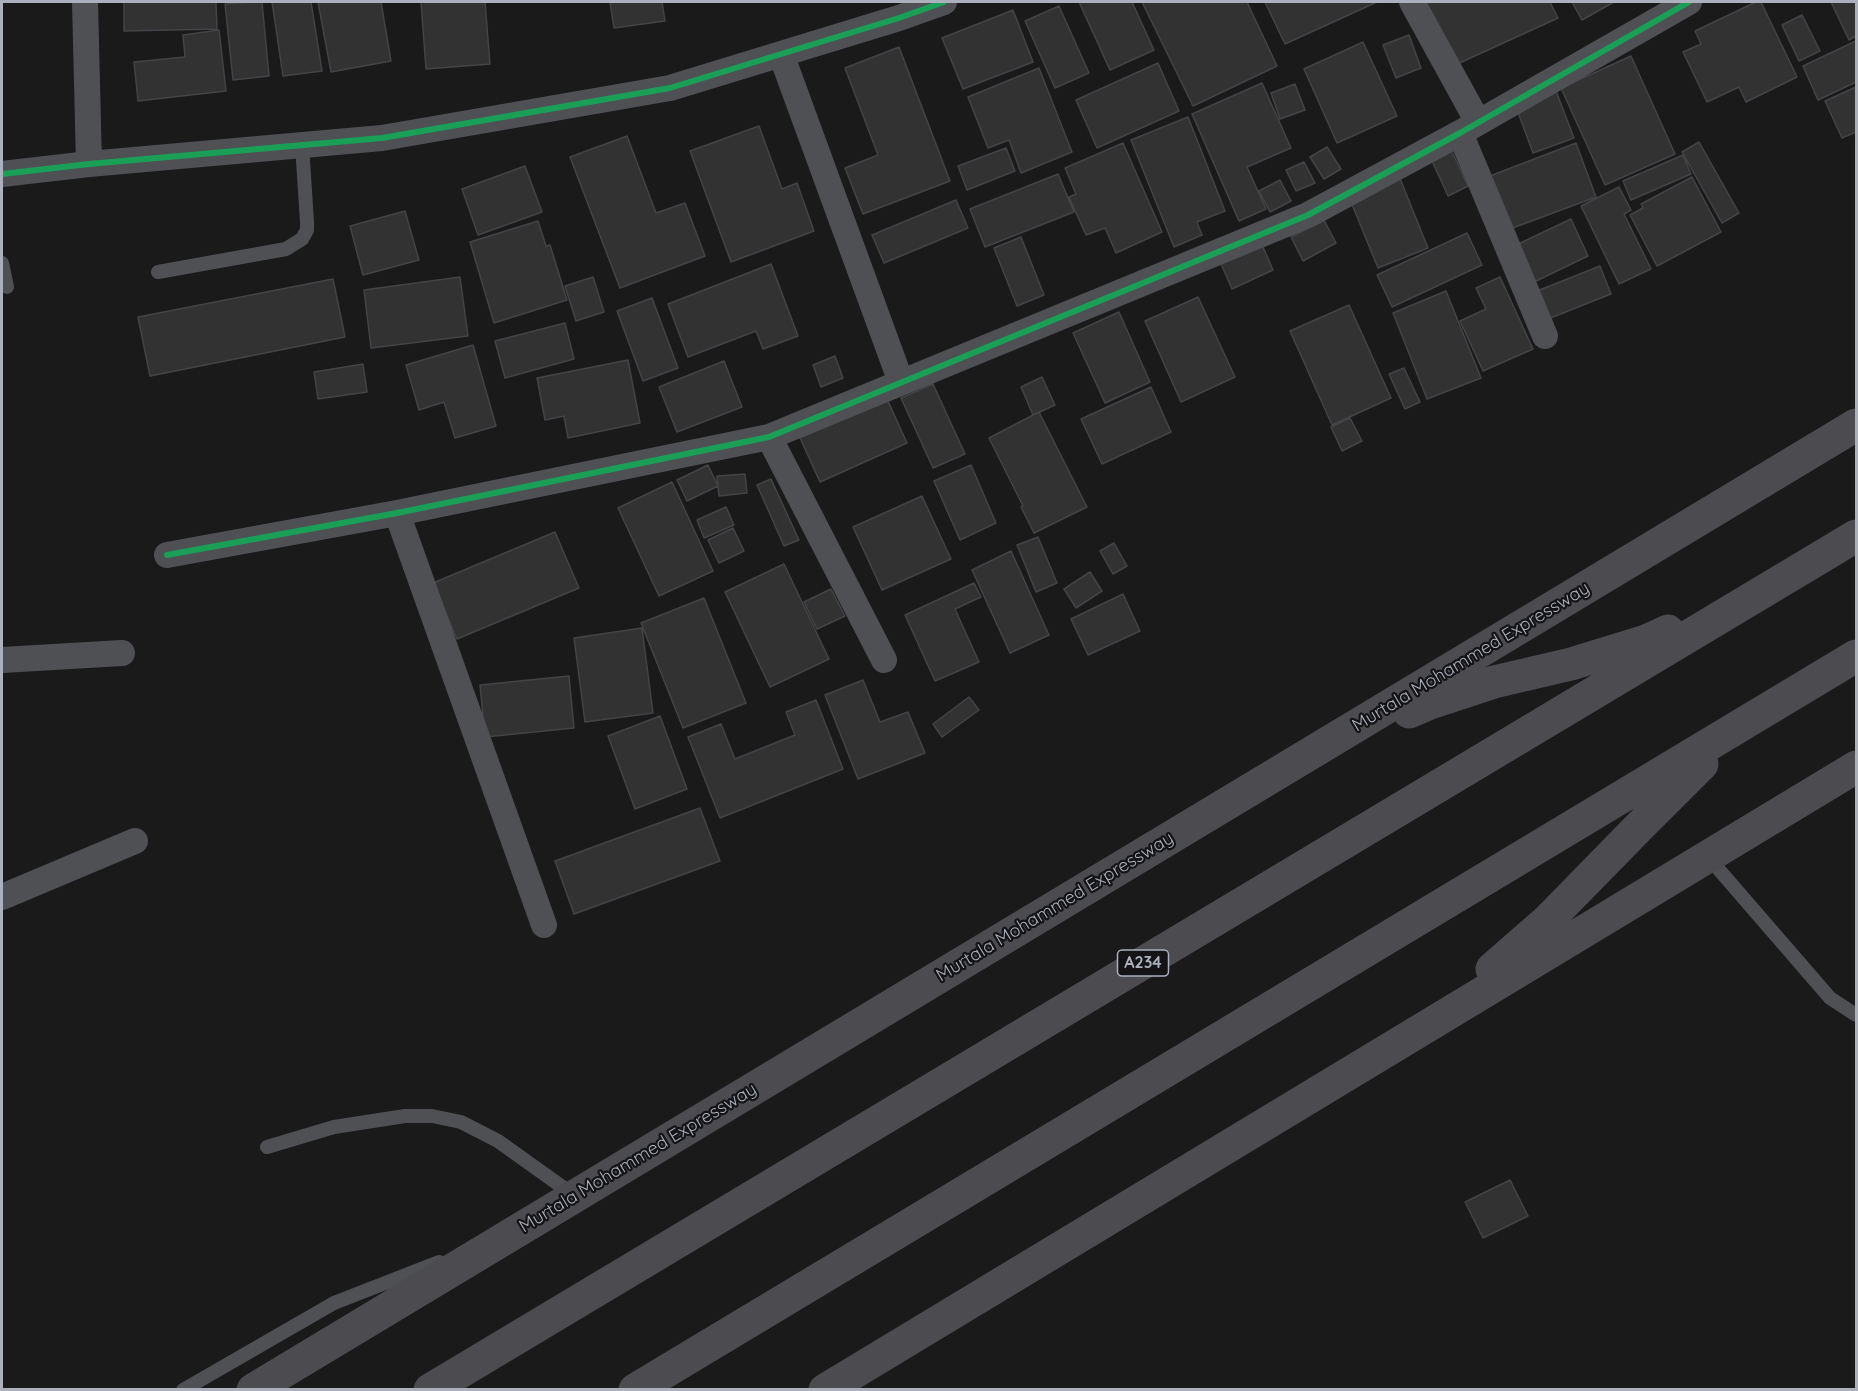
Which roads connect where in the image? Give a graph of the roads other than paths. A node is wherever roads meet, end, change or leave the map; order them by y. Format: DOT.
graph roads {
  1 [pos="85,2"];
  2 [pos="944,2"];
  3 [pos="1412,2"];
  4 [pos="1689,2"];
  5 [pos="781,54"];
  6 [pos="1469,128"];
  7 [pos="302,146"];
  8 [pos="89,164"];
  9 [pos="2,174"];
  10 [pos="2,263"];
  11 [pos="158,272"];
  12 [pos="7,286"];
  13 [pos="1545,336"];
  14 [pos="901,382"];
  15 [pos="1857,425"];
  16 [pos="769,437"];
  17 [pos="397,513"];
  18 [pos="1857,536"];
  19 [pos="167,555"];
  20 [pos="1767,590"];
  21 [pos="122,653"];
  22 [pos="1857,656"];
  23 [pos="2,660"];
  24 [pos="884,660"];
  25 [pos="1747,722"];
  26 [pos="1304,757"];
  27 [pos="1857,767"];
  28 [pos="135,841"];
  29 [pos="1707,857"];
  30 [pos="2,897"];
  31 [pos="544,925"];
  32 [pos="1857,1015"];
  33 [pos="1425,1027"];
  34 [pos="267,1147"];
  35 [pos="575,1196"];
  36 [pos="514,1233"];
  37 [pos="183,1389"];
  38 [pos="253,1389"];
  39 [pos="430,1389"];
  40 [pos="635,1389"];
  41 [pos="825,1389"];
  1 -- 8 [label="street"];
  2 -- 5 [label="street"];
  3 -- 6 [label="street"];
  4 -- 6 [label="street"];
  5 -- 7 [label="street"];
  5 -- 14 [label="street"];
  6 -- 13 [label="street"];
  6 -- 14 [label="street"];
  7 -- 8 [label="street"];
  7 -- 11 [label="lane"];
  8 -- 9 [label="street"];
  10 -- 12 [label="lane"];
  14 -- 16 [label="street"];
  15 -- 26 [label="highway, Murtala Mohammed Expressway"];
  16 -- 17 [label="street"];
  16 -- 24 [label="street"];
  17 -- 19 [label="street"];
  17 -- 31 [label="street"];
  18 -- 20 [label="highway, A234"];
  20 -- 26 [label="highway"];
  20 -- 39 [label="highway, A234"];
  21 -- 23 [label="street"];
  22 -- 25 [label="highway"];
  25 -- 33 [label="highway"];
  25 -- 40 [label="highway"];
  26 -- 35 [label="highway, Murtala Mohammed Expressway"];
  27 -- 29 [label="highway"];
  28 -- 30 [label="street"];
  29 -- 32 [label="lane"];
  29 -- 33 [label="highway"];
  33 -- 41 [label="highway"];
  34 -- 35 [label="lane"];
  35 -- 36 [label="highway, Murtala Mohammed Expressway"];
  36 -- 37 [label="lane"];
  36 -- 38 [label="highway, Murtala Mohammed Expressway"];
}
